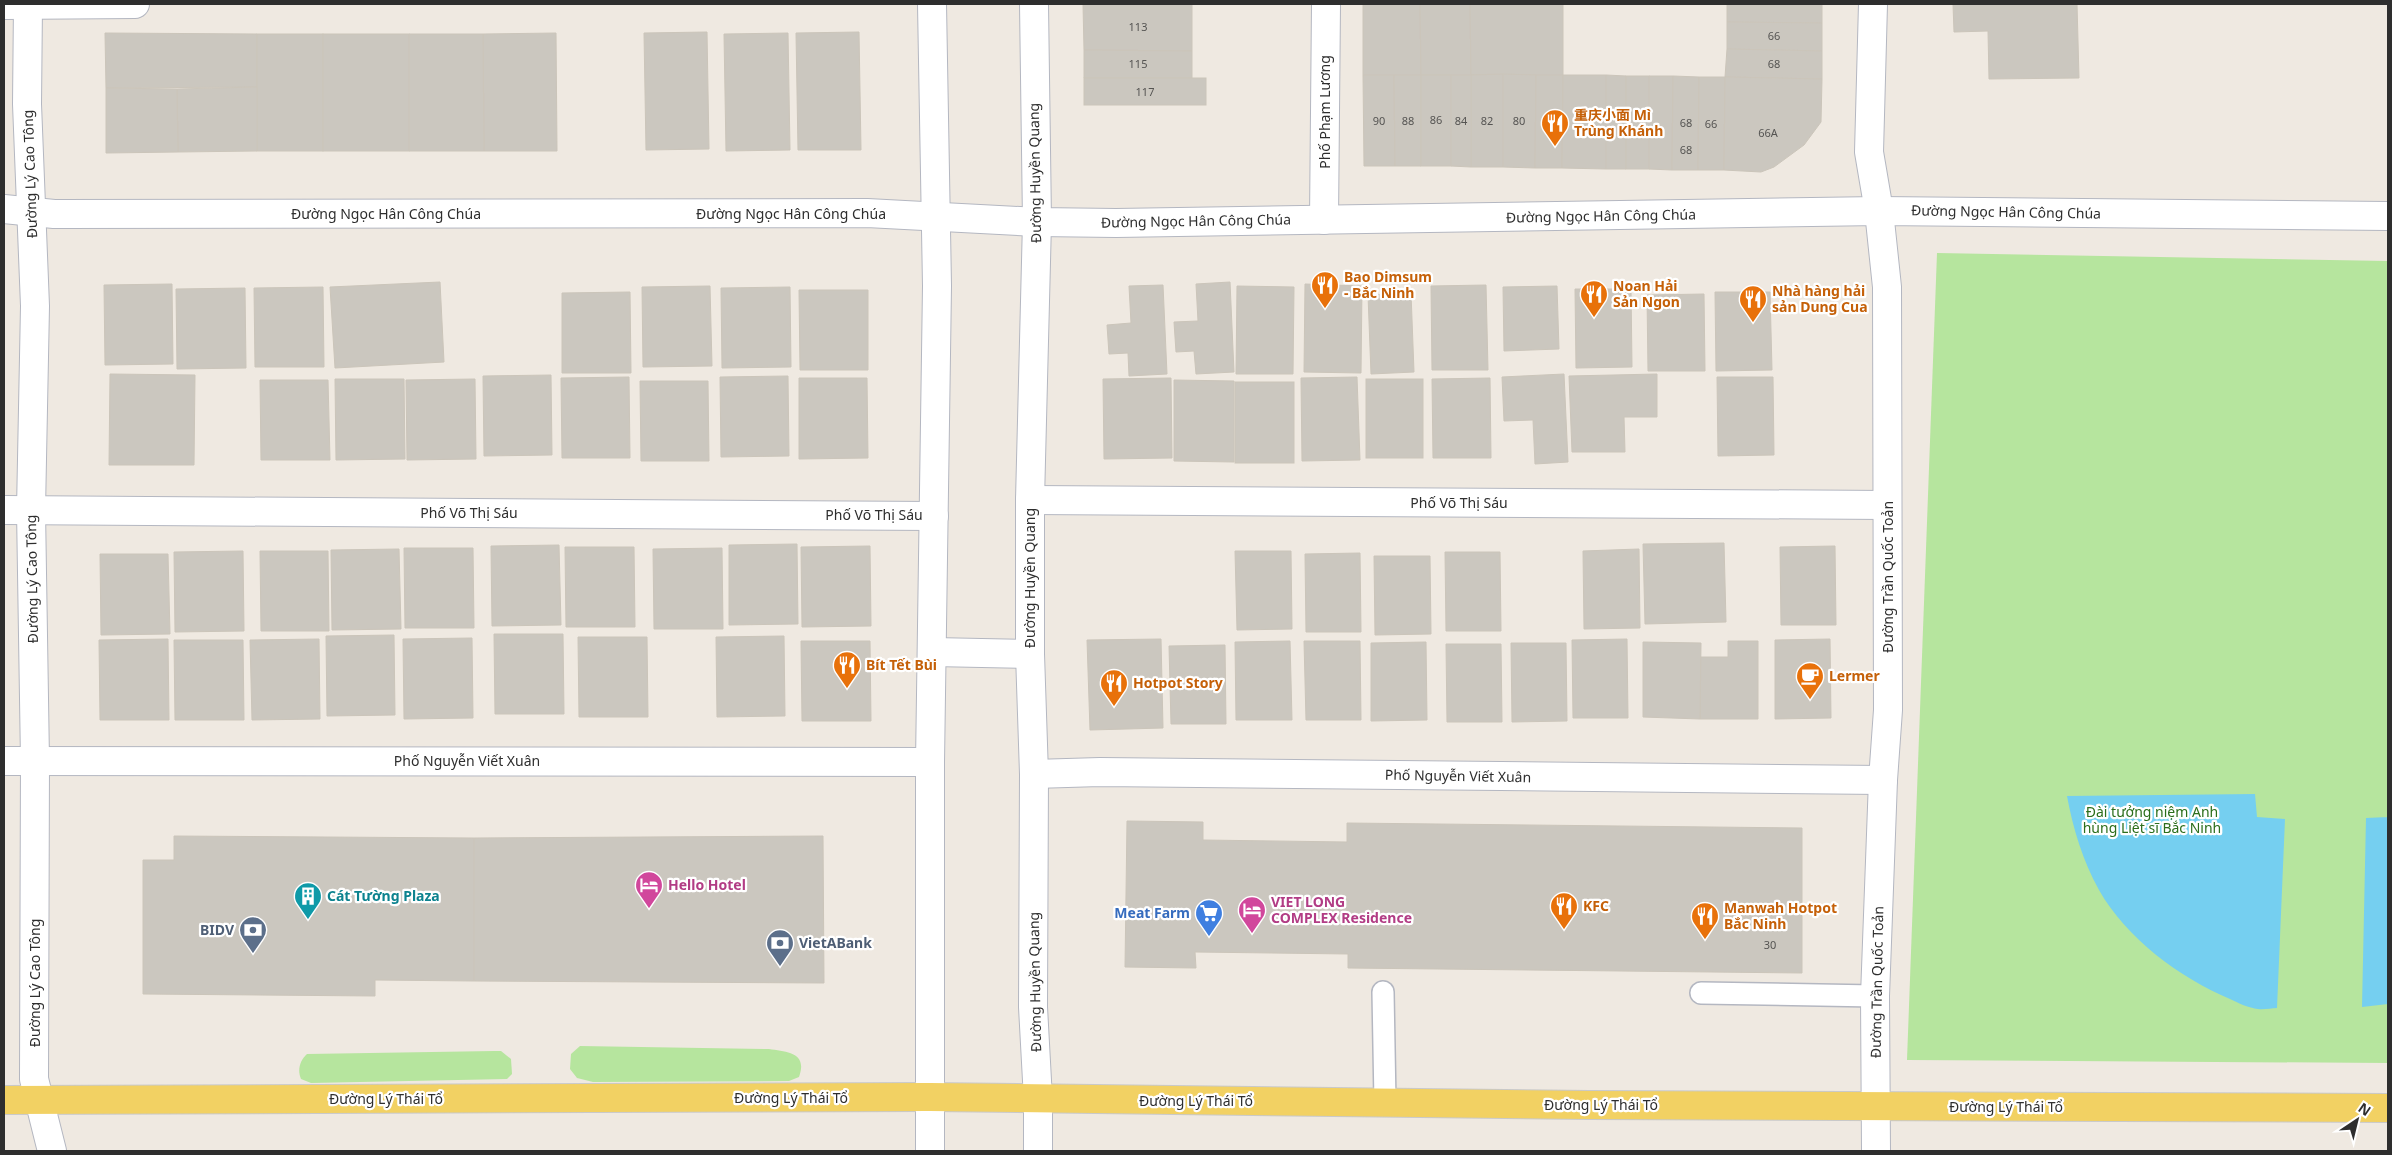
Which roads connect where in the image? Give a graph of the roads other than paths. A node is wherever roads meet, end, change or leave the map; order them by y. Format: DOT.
graph roads {
  1 [pos="20,4"];
  2 [pos="135,4"];
  3 [pos="932,4"];
  4 [pos="1034,4"];
  5 [pos="1326,4"];
  6 [pos="1873,4"];
  7 [pos="4,209"];
  8 [pos="32,211"];
  9 [pos="1879,211"];
  10 [pos="936,216"];
  11 [pos="2388,216"];
  12 [pos="1324,220"];
  13 [pos="1037,222"];
  14 [pos="1030,500"];
  15 [pos="1887,505"];
  16 [pos="4,510"];
  17 [pos="31,510"];
  18 [pos="934,516"];
  19 [pos="933,652"];
  20 [pos="1030,654"];
  21 [pos="4,761"];
  22 [pos="35,761"];
  23 [pos="930,762"];
  24 [pos="1034,774"];
  25 [pos="1883,780"];
  26 [pos="1383,992"];
  27 [pos="1701,993"];
  28 [pos="1875,996"];
  29 [pos="930,1097"];
  30 [pos="1038,1099"];
  31 [pos="4,1100"];
  32 [pos="41,1100"];
  33 [pos="1385,1102"];
  34 [pos="1876,1107"];
  35 [pos="2388,1108"];
  36 [pos="52,1151"];
  37 [pos="930,1151"];
  38 [pos="1038,1151"];
  39 [pos="1876,1151"];
  1 -- 2 [label="street"];
  1 -- 8 [label="street, Đường Lý Cao Tông"];
  3 -- 10 [label="street"];
  4 -- 13 [label="street, Đường Huyền Quang"];
  5 -- 12 [label="street, Phố Phạm Lương"];
  6 -- 9 [label="street, Đường Trần Quốc Toản"];
  7 -- 8 [label="street, Đường Ngọc Hân Công Chúa"];
  8 -- 10 [label="street, Đường Ngọc Hân Công Chúa"];
  8 -- 17 [label="street, Đường Lý Cao Tông"];
  9 -- 11 [label="street, Đường Ngọc Hân Công Chúa"];
  9 -- 12 [label="street, Đường Ngọc Hân Công Chúa"];
  9 -- 15 [label="street, Đường Trần Quốc Toản"];
  10 -- 13 [label="street, Đường Ngọc Hân Công Chúa"];
  10 -- 18 [label="street"];
  12 -- 13 [label="street, Đường Ngọc Hân Công Chúa"];
  13 -- 14 [label="street, Đường Huyền Quang"];
  14 -- 15 [label="street, Phố Võ Thị Sáu"];
  14 -- 20 [label="street, Đường Huyền Quang"];
  15 -- 25 [label="street, Đường Trần Quốc Toản"];
  16 -- 17 [label="street, Phố Võ Thị Sáu"];
  17 -- 18 [label="street, Phố Võ Thị Sáu"];
  17 -- 22 [label="street, Đường Lý Cao Tông"];
  18 -- 19 [label="street"];
  19 -- 20 [label="street"];
  19 -- 23 [label="street"];
  20 -- 24 [label="street, Đường Huyền Quang"];
  21 -- 22 [label="street, Phố Nguyễn Viết Xuân"];
  22 -- 23 [label="street, Phố Nguyễn Viết Xuân"];
  22 -- 32 [label="street, Đường Lý Cao Tông"];
  23 -- 29 [label="street"];
  24 -- 25 [label="street, Phố Nguyễn Viết Xuân"];
  24 -- 30 [label="street, Đường Huyền Quang"];
  25 -- 28 [label="street, Đường Trần Quốc Toản"];
  26 -- 33 [label="lane"];
  27 -- 28 [label="lane"];
  28 -- 34 [label="street, Đường Trần Quốc Toản"];
  29 -- 30 [label="main road, Đường Lý Thái Tổ"];
  29 -- 32 [label="main road, Đường Lý Thái Tổ"];
  29 -- 37 [label="street"];
  30 -- 33 [label="main road, Đường Lý Thái Tổ"];
  30 -- 38 [label="street, Đường Huyền Quang"];
  31 -- 32 [label="main road, Đường Lý Thái Tổ"];
  32 -- 36 [label="street, Đường Lý Cao Tông"];
  33 -- 34 [label="main road, Đường Lý Thái Tổ"];
  34 -- 35 [label="main road, Đường Lý Thái Tổ"];
  34 -- 39 [label="street, Đường Trần Quốc Toản"];
}
